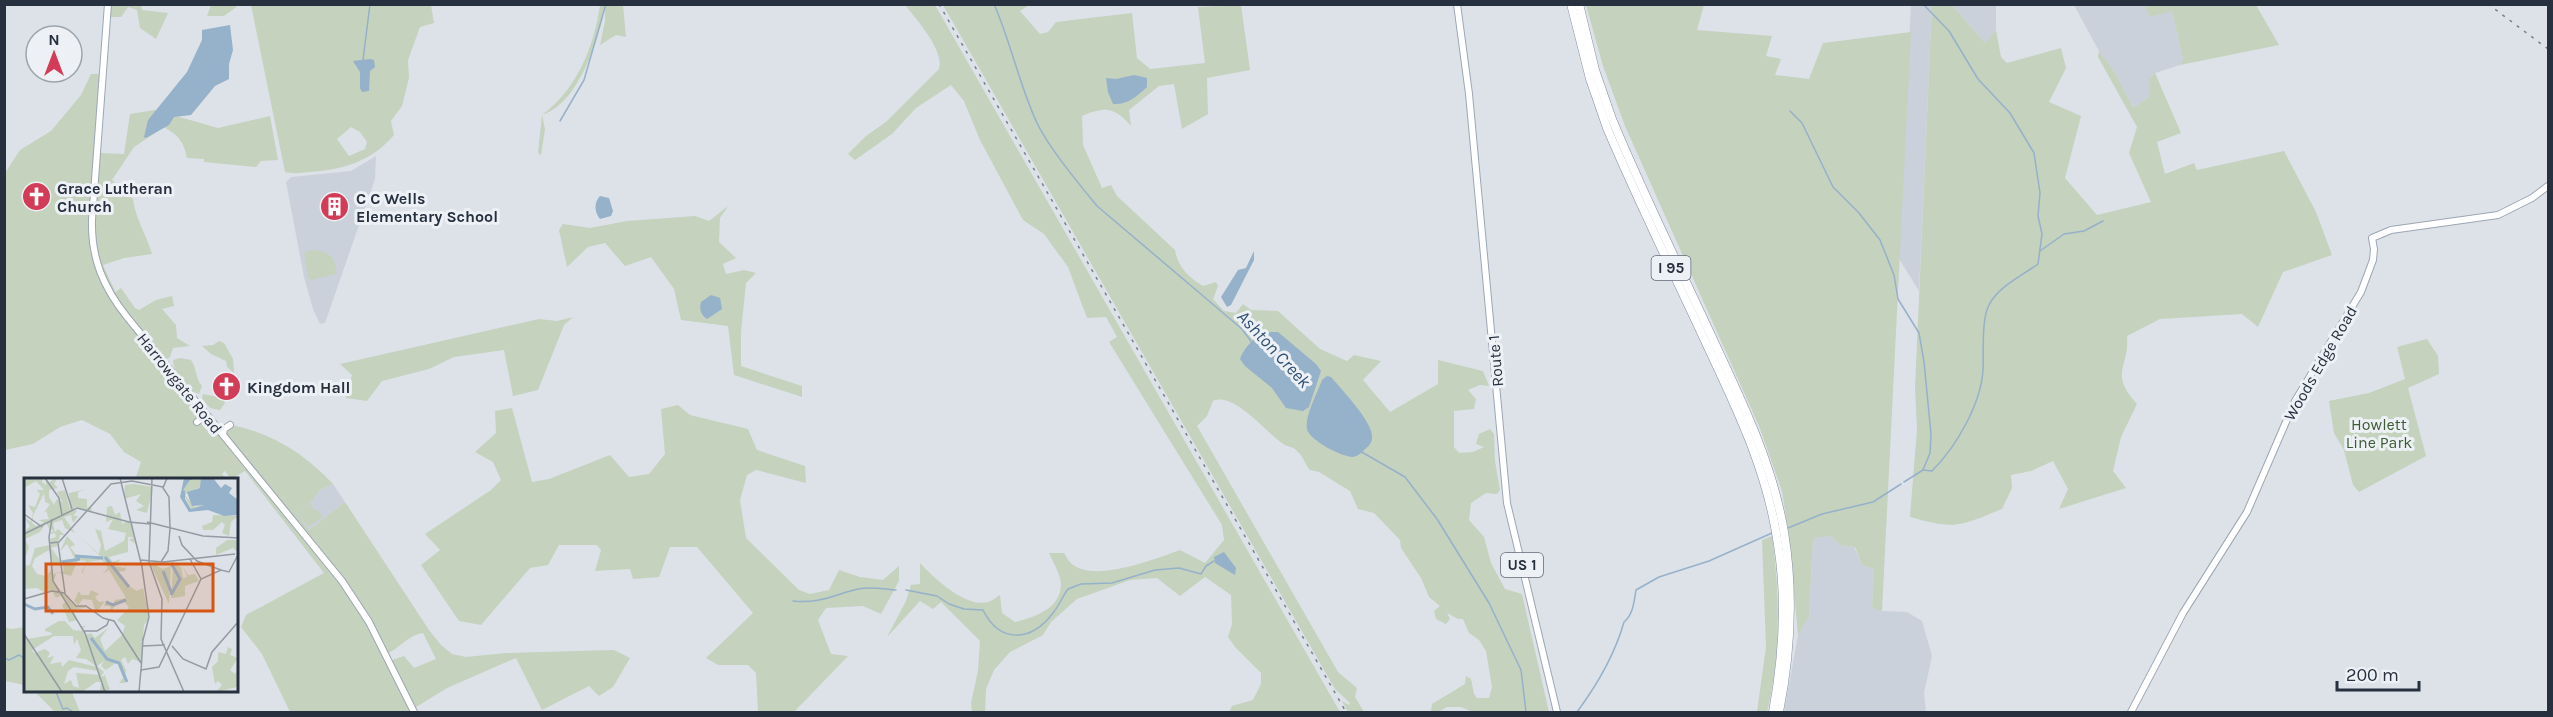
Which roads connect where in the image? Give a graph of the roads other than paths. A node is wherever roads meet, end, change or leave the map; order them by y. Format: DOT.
graph roads {
  1 [pos="108,4"];
  2 [pos="1457,4"];
  3 [pos="1571,4"];
  4 [pos="1579,4"];
  5 [pos="2548,186"];
  6 [pos="203,411"];
  7 [pos="196,422"];
  8 [pos="230,425"];
  9 [pos="223,436"];
  10 [pos="414,712"];
  11 [pos="1557,712"];
  12 [pos="1773,712"];
  13 [pos="1779,712"];
  14 [pos="2131,712"];
  1 -- 6 [label="main road, Harrowgate Road"];
  2 -- 11 [label="main road, Route 1 / US 1"];
  3 -- 12 [label="highway, I 95"];
  4 -- 13 [label="highway, I 95"];
  5 -- 14 [label="main road, Woods Edge Road"];
  6 -- 7 [label="main road"];
  6 -- 9 [label="main road, Harrowgate Road"];
  8 -- 9 [label="main road"];
  9 -- 10 [label="main road, Harrowgate Road"];
}
